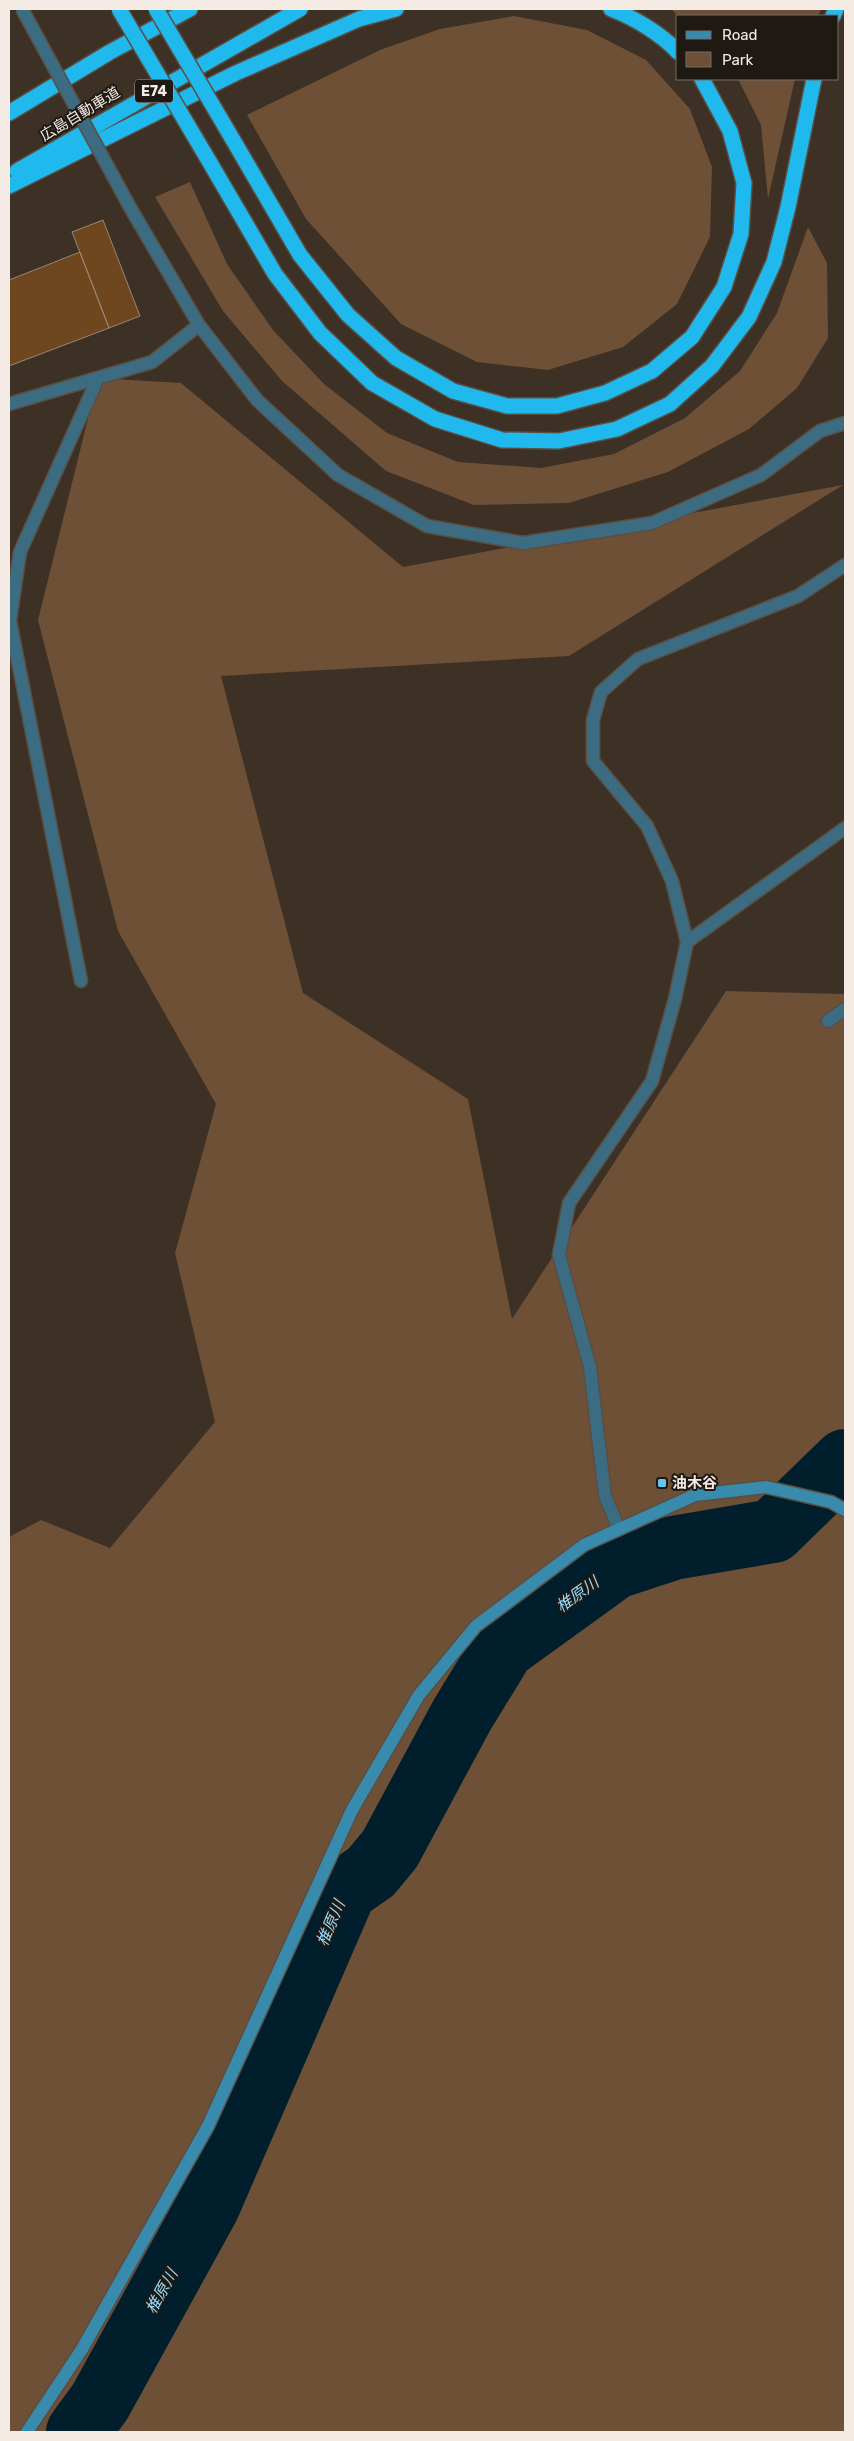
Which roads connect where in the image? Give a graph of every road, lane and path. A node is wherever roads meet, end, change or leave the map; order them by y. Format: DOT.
graph roads {
  1 [pos="22,9"];
  2 [pos="119,9"];
  3 [pos="156,9"];
  4 [pos="190,9"];
  5 [pos="300,9"];
  6 [pos="396,9"];
  7 [pos="611,9"];
  8 [pos="676,50"];
  9 [pos="703,80"];
  10 [pos="814,80"];
  11 [pos="9,113"];
  12 [pos="9,176"];
  13 [pos="9,186"];
  14 [pos="199,325"];
  15 [pos="98,378"];
  16 [pos="9,404"];
  17 [pos="845,423"];
  18 [pos="845,565"];
  19 [pos="845,828"];
  20 [pos="688,942"];
  21 [pos="81,982"];
  22 [pos="845,1009"];
  23 [pos="828,1021"];
  24 [pos="845,1510"];
  25 [pos="618,1529"];
  26 [pos="27,2432"];
  1 -- 14 [label="street, bridge"];
  2 -- 10 [label="highway, bridge"];
  3 -- 9 [label="highway, bridge"];
  4 -- 11 [label="highway"];
  5 -- 12 [label="highway, 広島自動車道 / E74"];
  6 -- 13 [label="highway"];
  7 -- 8 [label="highway"];
  14 -- 15 [label="street"];
  14 -- 17 [label="street"];
  15 -- 16 [label="street"];
  15 -- 21 [label="street"];
  18 -- 20 [label="street"];
  19 -- 20 [label="street"];
  20 -- 25 [label="street"];
  22 -- 23 [label="street"];
  24 -- 25 [label="street"];
  25 -- 26 [label="street"];
}
